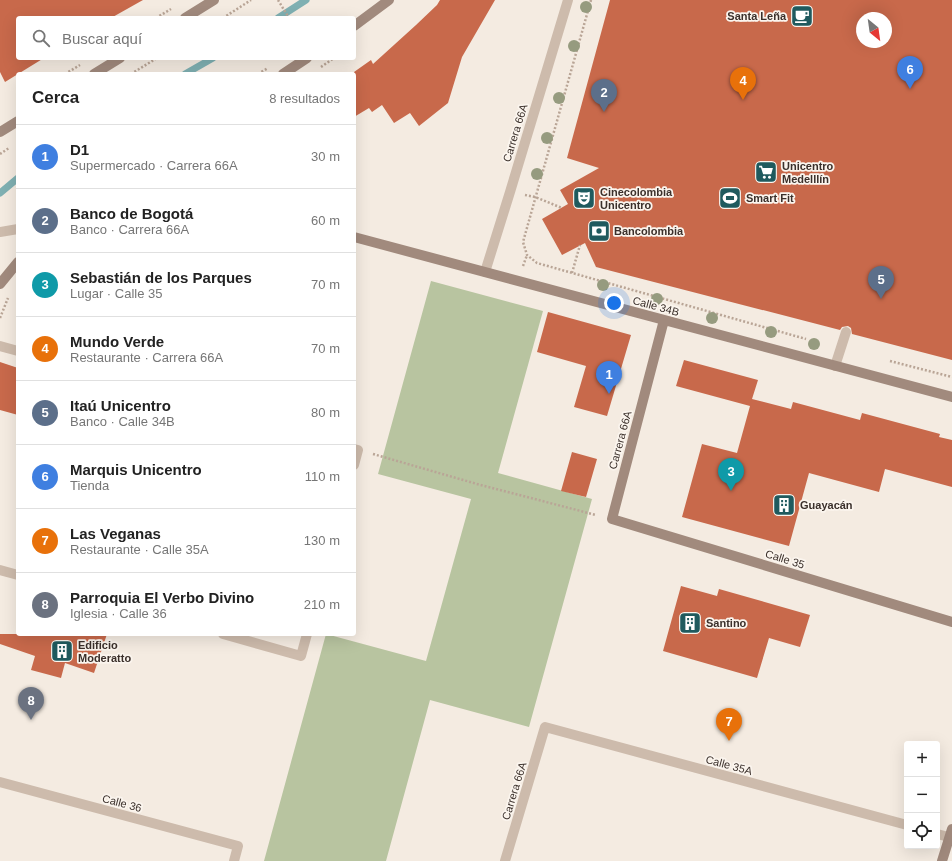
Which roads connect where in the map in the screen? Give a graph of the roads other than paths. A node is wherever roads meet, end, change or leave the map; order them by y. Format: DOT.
graph roads {
  1 [pos="214,0"];
  2 [pos="389,0"];
  3 [pos="568,0"];
  4 [pos="188,16"];
  5 [pos="356,25"];
  6 [pos="117,60"];
  7 [pos="304,60"];
  8 [pos="97,72"];
  9 [pos="286,72"];
  10 [pos="16,122"];
  11 [pos="0,132"];
  12 [pos="16,229"];
  13 [pos="0,232"];
  14 [pos="356,238"];
  15 [pos="16,264"];
  16 [pos="485,272"];
  17 [pos="0,284"];
  18 [pos="664,320"];
  19 [pos="846,332"];
  20 [pos="0,346"];
  21 [pos="16,350"];
  22 [pos="835,366"];
  23 [pos="952,397"];
  24 [pos="612,519"];
  25 [pos="0,570"];
  26 [pos="16,574"];
  27 [pos="952,622"];
  28 [pos="230,636"];
  29 [pos="306,636"];
  30 [pos="545,727"];
  31 [pos="0,782"];
  32 [pos="904,824"];
  33 [pos="951,833"];
  34 [pos="940,834"];
  35 [pos="234,861"];
  36 [pos="505,861"];
  37 [pos="942,861"];
  1 -- 4 [label="street"];
  2 -- 5 [label="street"];
  3 -- 16 [label="street, Carrera 66A"];
  6 -- 8 [label="street"];
  7 -- 9 [label="street"];
  10 -- 11 [label="street"];
  12 -- 13 [label="street"];
  14 -- 16 [label="street, Calle 34B"];
  15 -- 17 [label="street"];
  16 -- 18 [label="street, Calle 34B"];
  18 -- 22 [label="street, Calle 34B"];
  18 -- 24 [label="street, Carrera 66A"];
  19 -- 22 [label="street"];
  20 -- 21 [label="street"];
  22 -- 23 [label="street, Calle 34B"];
  24 -- 27 [label="street, Calle 35"];
  25 -- 26 [label="street"];
  28 -- 29 [label="street"];
  30 -- 32 [label="street, Calle 35A"];
  30 -- 36 [label="street, Carrera 66A"];
  31 -- 35 [label="street, Calle 36"];
  33 -- 34 [label="street"];
  33 -- 37 [label="street"];
}
